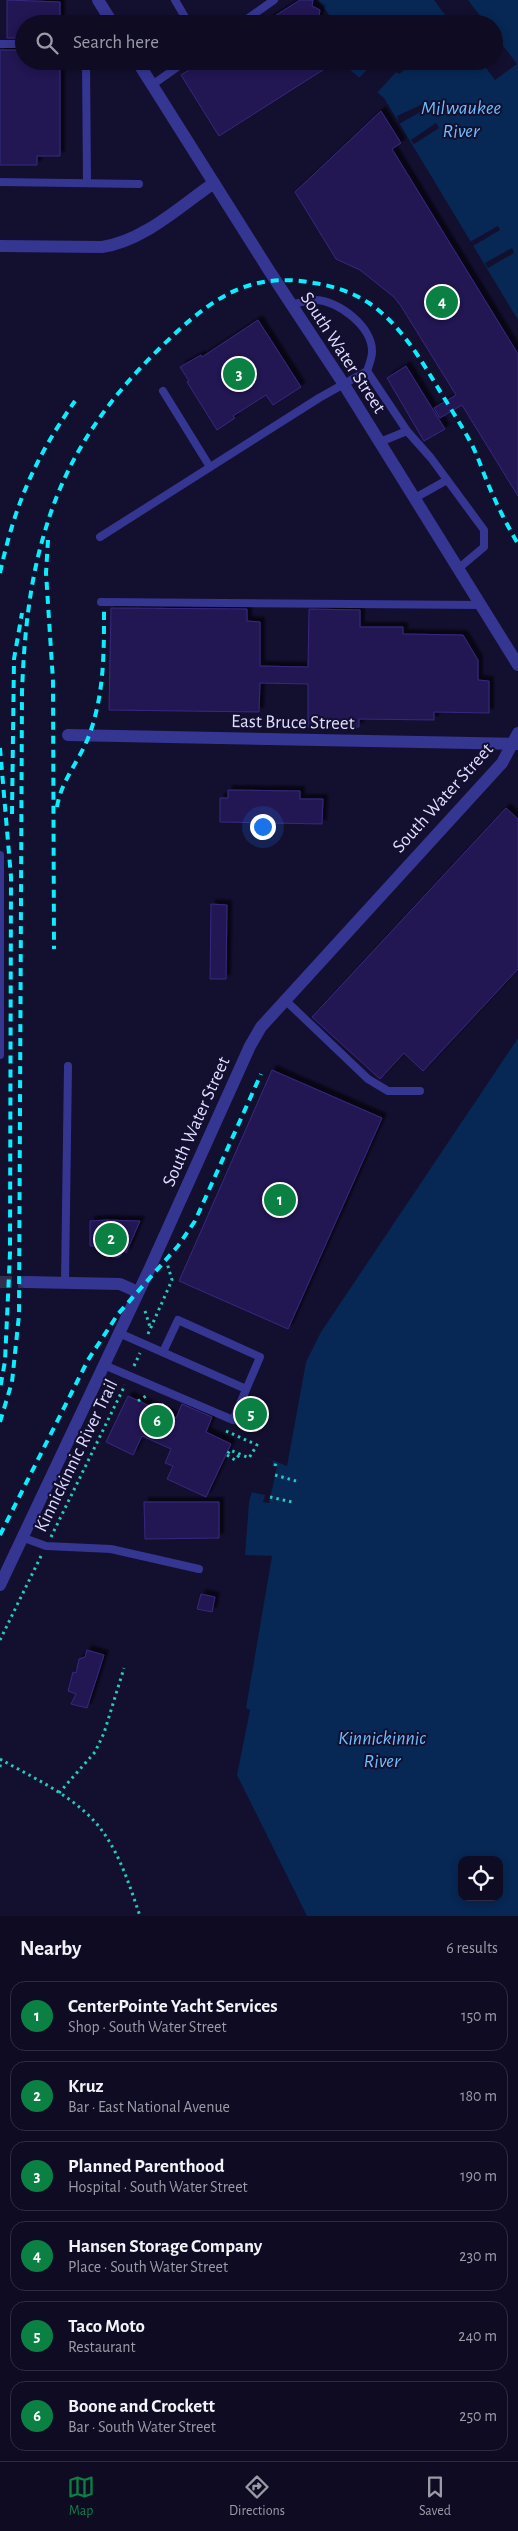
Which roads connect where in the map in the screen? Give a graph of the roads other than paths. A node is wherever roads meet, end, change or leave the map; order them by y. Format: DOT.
graph roads {
  1 [pos="98,0"];
  2 [pos="176,0"];
  3 [pos="274,0"];
  4 [pos="107,15"];
  5 [pos="184,15"];
  6 [pos="253,15"];
  7 [pos="0,44"];
  8 [pos="15,44"];
  9 [pos="86,70"];
  10 [pos="143,70"];
  11 [pos="173,70"];
  12 [pos="152,84"];
  13 [pos="0,182"];
  14 [pos="87,183"];
  15 [pos="214,183"];
  16 [pos="138,184"];
  17 [pos="0,246"];
  18 [pos="291,305"];
  19 [pos="367,371"];
  20 [pos="343,383"];
  21 [pos="163,391"];
  22 [pos="407,431"];
  23 [pos="380,442"];
  24 [pos="210,467"];
  25 [pos="447,480"];
  26 [pos="415,498"];
  27 [pos="100,537"];
  28 [pos="459,568"];
  29 [pos="101,602"];
  30 [pos="481,605"];
  31 [pos="518,665"];
  32 [pos="68,735"];
  33 [pos="516,741"];
  34 [pos="0,855"];
  35 [pos="284,999"];
  36 [pos="0,1056"];
  37 [pos="68,1066"];
  38 [pos="420,1091"];
  39 [pos="26,1282"];
  40 [pos="65,1282"];
  41 [pos="138,1292"];
  42 [pos="119,1333"];
  43 [pos="163,1352"];
  44 [pos="104,1365"];
  45 [pos="246,1389"];
  46 [pos="24,1538"];
  47 [pos="199,1569"];
  48 [pos="0,1586"];
  1 -- 4 [label="street"];
  2 -- 5 [label="lane"];
  3 -- 6 [label="lane"];
  7 -- 8 [label="lane"];
  9 -- 14 [label="lane"];
  10 -- 12 [label="street, South Water Street"];
  11 -- 12 [label="lane"];
  12 -- 15 [label="street, South Water Street"];
  13 -- 14 [label="lane"];
  14 -- 16 [label="lane"];
  15 -- 17 [label="street"];
  15 -- 18 [label="street, South Water Street"];
  18 -- 19 [label="lane"];
  18 -- 20 [label="street, South Water Street"];
  19 -- 20 [label="lane"];
  19 -- 22 [label="lane"];
  20 -- 23 [label="street, South Water Street"];
  20 -- 24 [label="lane"];
  21 -- 24 [label="lane"];
  22 -- 23 [label="lane"];
  22 -- 25 [label="lane"];
  23 -- 26 [label="street, South Water Street"];
  24 -- 27 [label="lane"];
  25 -- 26 [label="lane"];
  25 -- 28 [label="lane"];
  26 -- 28 [label="street, South Water Street"];
  28 -- 30 [label="street, South Water Street"];
  29 -- 30 [label="lane"];
  30 -- 31 [label="street, South Water Street"];
  32 -- 33 [label="street, East Bruce Street"];
  33 -- 35 [label="street, South Water Street"];
  34 -- 36 [label="lane"];
  35 -- 38 [label="lane"];
  35 -- 41 [label="street, South Water Street"];
  37 -- 40 [label="lane"];
  39 -- 40 [label="street"];
  40 -- 41 [label="street"];
  41 -- 42 [label="street, South Water Street"];
  42 -- 43 [label="lane"];
  42 -- 44 [label="street, South Water Street"];
  43 -- 45 [label="lane"];
  43 -- 45 [label="lane"];
  44 -- 45 [label="lane"];
  44 -- 46 [label="street, South Water Street"];
  46 -- 47 [label="lane"];
  46 -- 48 [label="street, South Water Street"];
}
